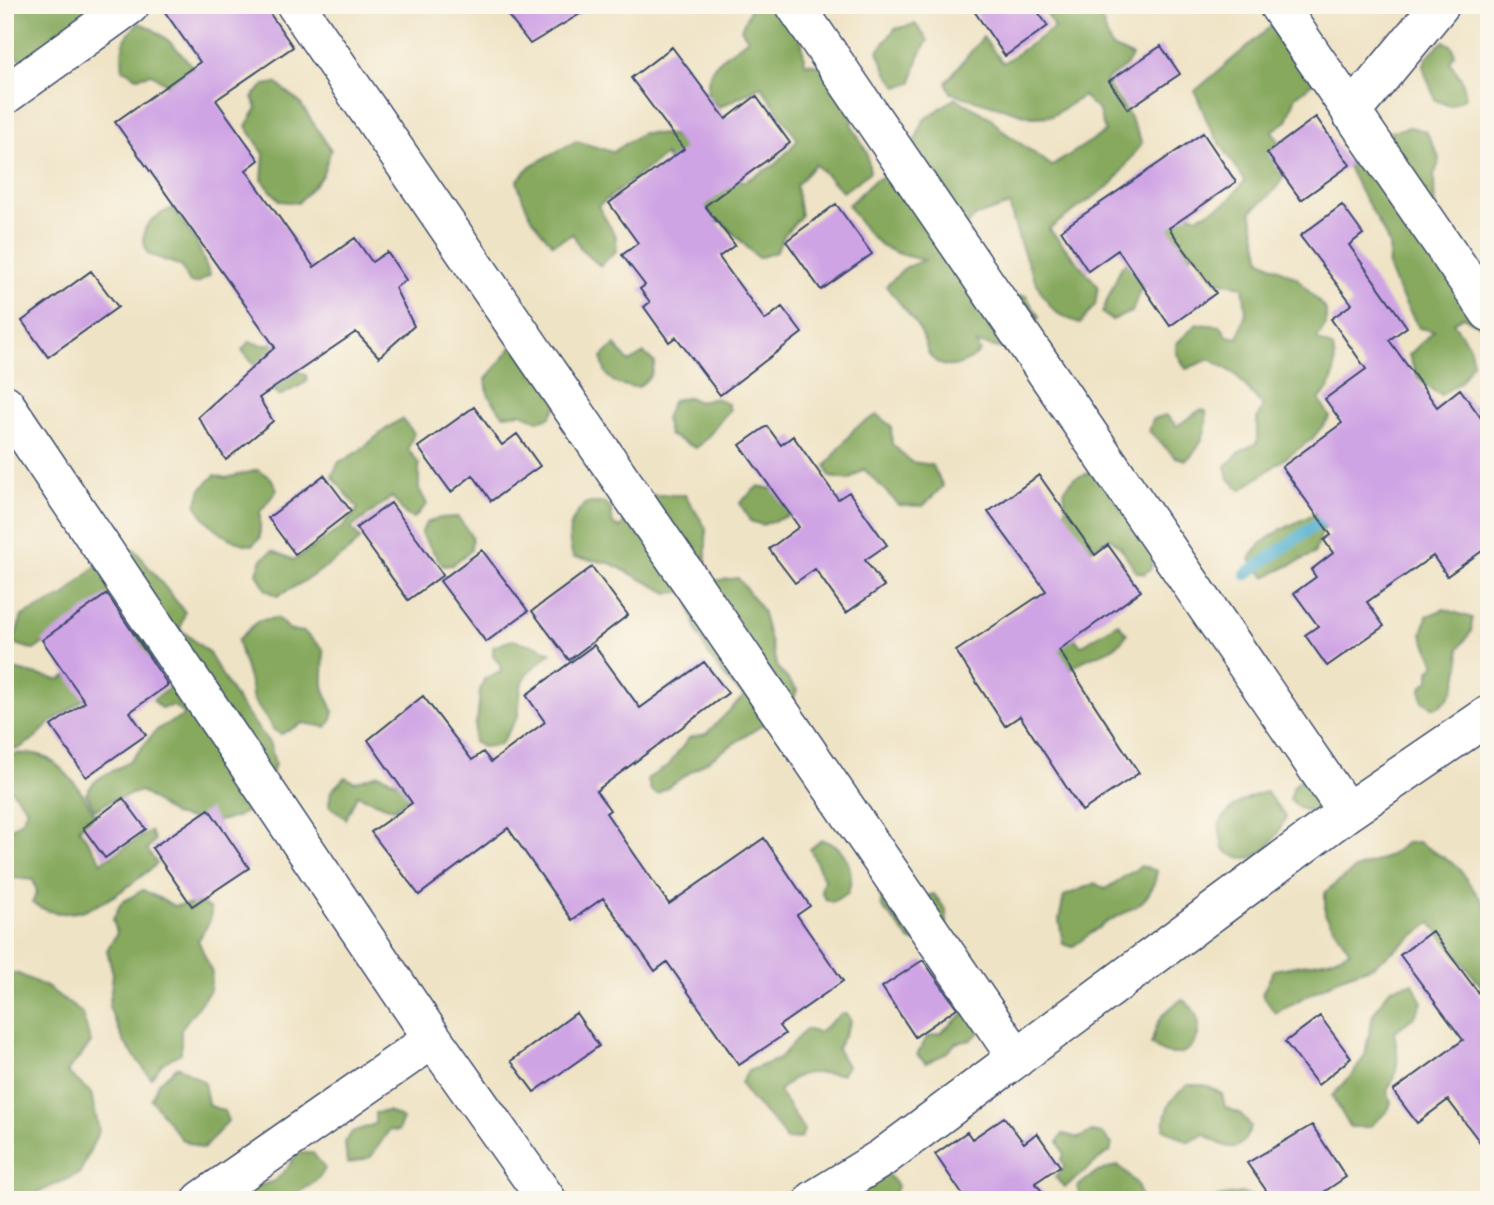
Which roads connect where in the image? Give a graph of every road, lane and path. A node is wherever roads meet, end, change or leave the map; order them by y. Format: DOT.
graph roads {
  1 [pos="130,5"];
  2 [pos="296,5"];
  3 [pos="795,5"];
  4 [pos="1278,5"];
  5 [pos="1440,5"];
  6 [pos="5,95"];
  7 [pos="1351,113"];
  8 [pos="1489,312"];
  9 [pos="5,404"];
  10 [pos="1489,715"];
  11 [pos="1347,812"];
  12 [pos="432,1039"];
  13 [pos="1017,1058"];
  14 [pos="202,1200"];
  15 [pos="547,1200"];
  16 [pos="814,1200"];
  1 -- 6 [label="street"];
  2 -- 13 [label="street"];
  3 -- 11 [label="street"];
  4 -- 7 [label="street"];
  5 -- 7 [label="street"];
  7 -- 8 [label="street"];
  9 -- 12 [label="street"];
  10 -- 11 [label="street"];
  11 -- 13 [label="street"];
  12 -- 14 [label="street"];
  12 -- 15 [label="street"];
  13 -- 16 [label="street"];
}
